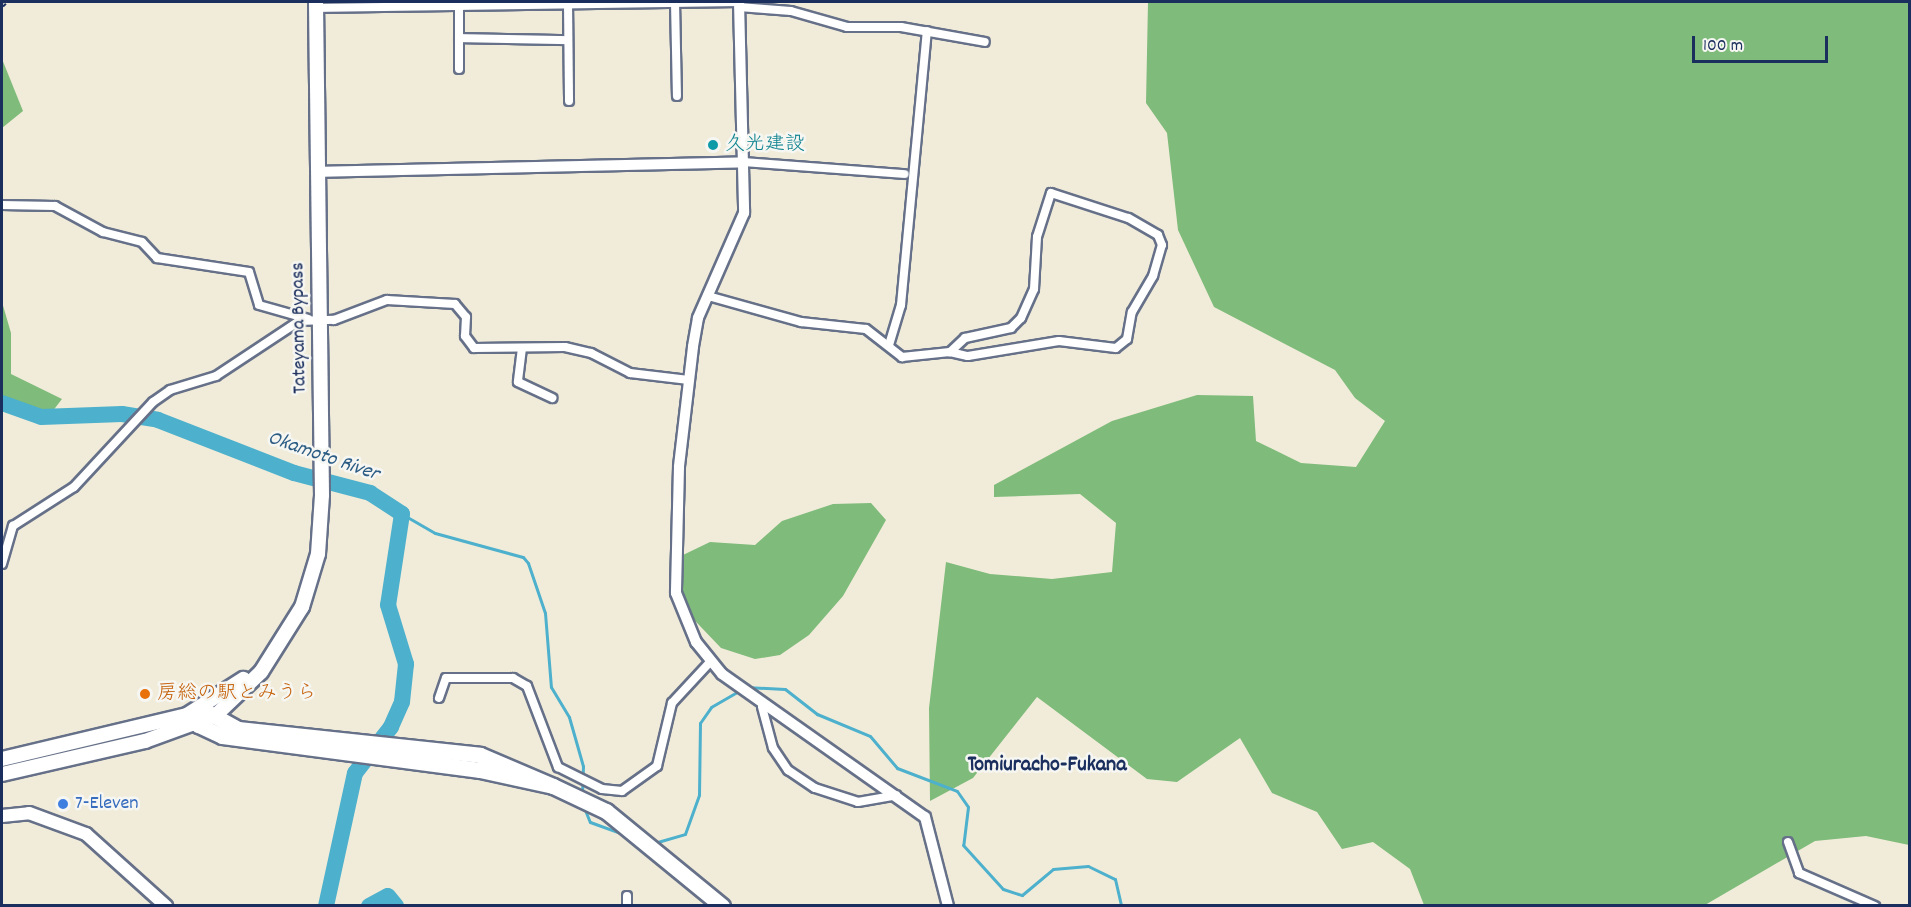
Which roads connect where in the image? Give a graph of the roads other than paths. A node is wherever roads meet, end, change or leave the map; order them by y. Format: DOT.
graph roads {
  1 [pos="675,2"];
  2 [pos="568,3"];
  3 [pos="738,3"];
  4 [pos="345,4"];
  5 [pos="459,4"];
  6 [pos="316,5"];
  7 [pos="927,31"];
  8 [pos="459,38"];
  9 [pos="568,40"];
  10 [pos="985,42"];
  11 [pos="459,69"];
  12 [pos="677,96"];
  13 [pos="569,101"];
  14 [pos="744,162"];
  15 [pos="317,172"];
  16 [pos="905,174"];
  17 [pos="2,205"];
  18 [pos="708,296"];
  19 [pos="313,319"];
  20 [pos="889,345"];
  21 [pos="522,348"];
  22 [pos="950,351"];
  23 [pos="689,380"];
  24 [pos="553,398"];
  25 [pos="2,564"];
  26 [pos="280,646"];
  27 [pos="710,662"];
  28 [pos="439,698"];
  29 [pos="762,707"];
  30 [pos="200,708"];
  31 [pos="216,715"];
  32 [pos="198,725"];
  33 [pos="340,746"];
  34 [pos="2,759"];
  35 [pos="2,774"];
  36 [pos="898,794"];
  37 [pos="2,816"];
  38 [pos="1788,842"];
  39 [pos="166,906"];
  40 [pos="722,906"];
  41 [pos="948,906"];
  42 [pos="1875,906"];
  1 -- 2 [label="street"];
  1 -- 3 [label="street"];
  1 -- 12 [label="street"];
  2 -- 5 [label="street"];
  2 -- 9 [label="street"];
  3 -- 7 [label="street"];
  3 -- 14 [label="street"];
  4 -- 5 [label="street"];
  4 -- 6 [label="street"];
  5 -- 8 [label="street"];
  6 -- 15 [label="highway, Tateyama Bypass"];
  7 -- 10 [label="street"];
  7 -- 20 [label="street"];
  8 -- 9 [label="street"];
  8 -- 11 [label="street"];
  9 -- 13 [label="street"];
  14 -- 15 [label="street"];
  14 -- 16 [label="street"];
  14 -- 18 [label="street"];
  15 -- 19 [label="highway, Tateyama Bypass"];
  17 -- 19 [label="street"];
  18 -- 20 [label="street"];
  18 -- 23 [label="street"];
  19 -- 21 [label="street"];
  19 -- 25 [label="street"];
  19 -- 26 [label="highway, Tateyama Bypass"];
  20 -- 22 [label="street"];
  21 -- 23 [label="street"];
  21 -- 24 [label="street"];
  22 -- 22 [label="street"];
  23 -- 27 [label="street"];
  26 -- 30 [label="highway, Tateyama Bypass"];
  26 -- 31 [label="highway, Tateyama Bypass"];
  27 -- 28 [label="street"];
  27 -- 29 [label="street"];
  29 -- 36 [label="street"];
  29 -- 36 [label="street"];
  30 -- 31 [label="highway"];
  30 -- 32 [label="highway"];
  30 -- 34 [label="highway, Tateyama Bypass"];
  31 -- 32 [label="highway, Tateyama Bypass"];
  31 -- 33 [label="highway"];
  32 -- 33 [label="highway"];
  32 -- 35 [label="highway, Tateyama Bypass"];
  33 -- 40 [label="highway"];
  36 -- 41 [label="street"];
  37 -- 39 [label="main road"];
  38 -- 42 [label="street"];
}
